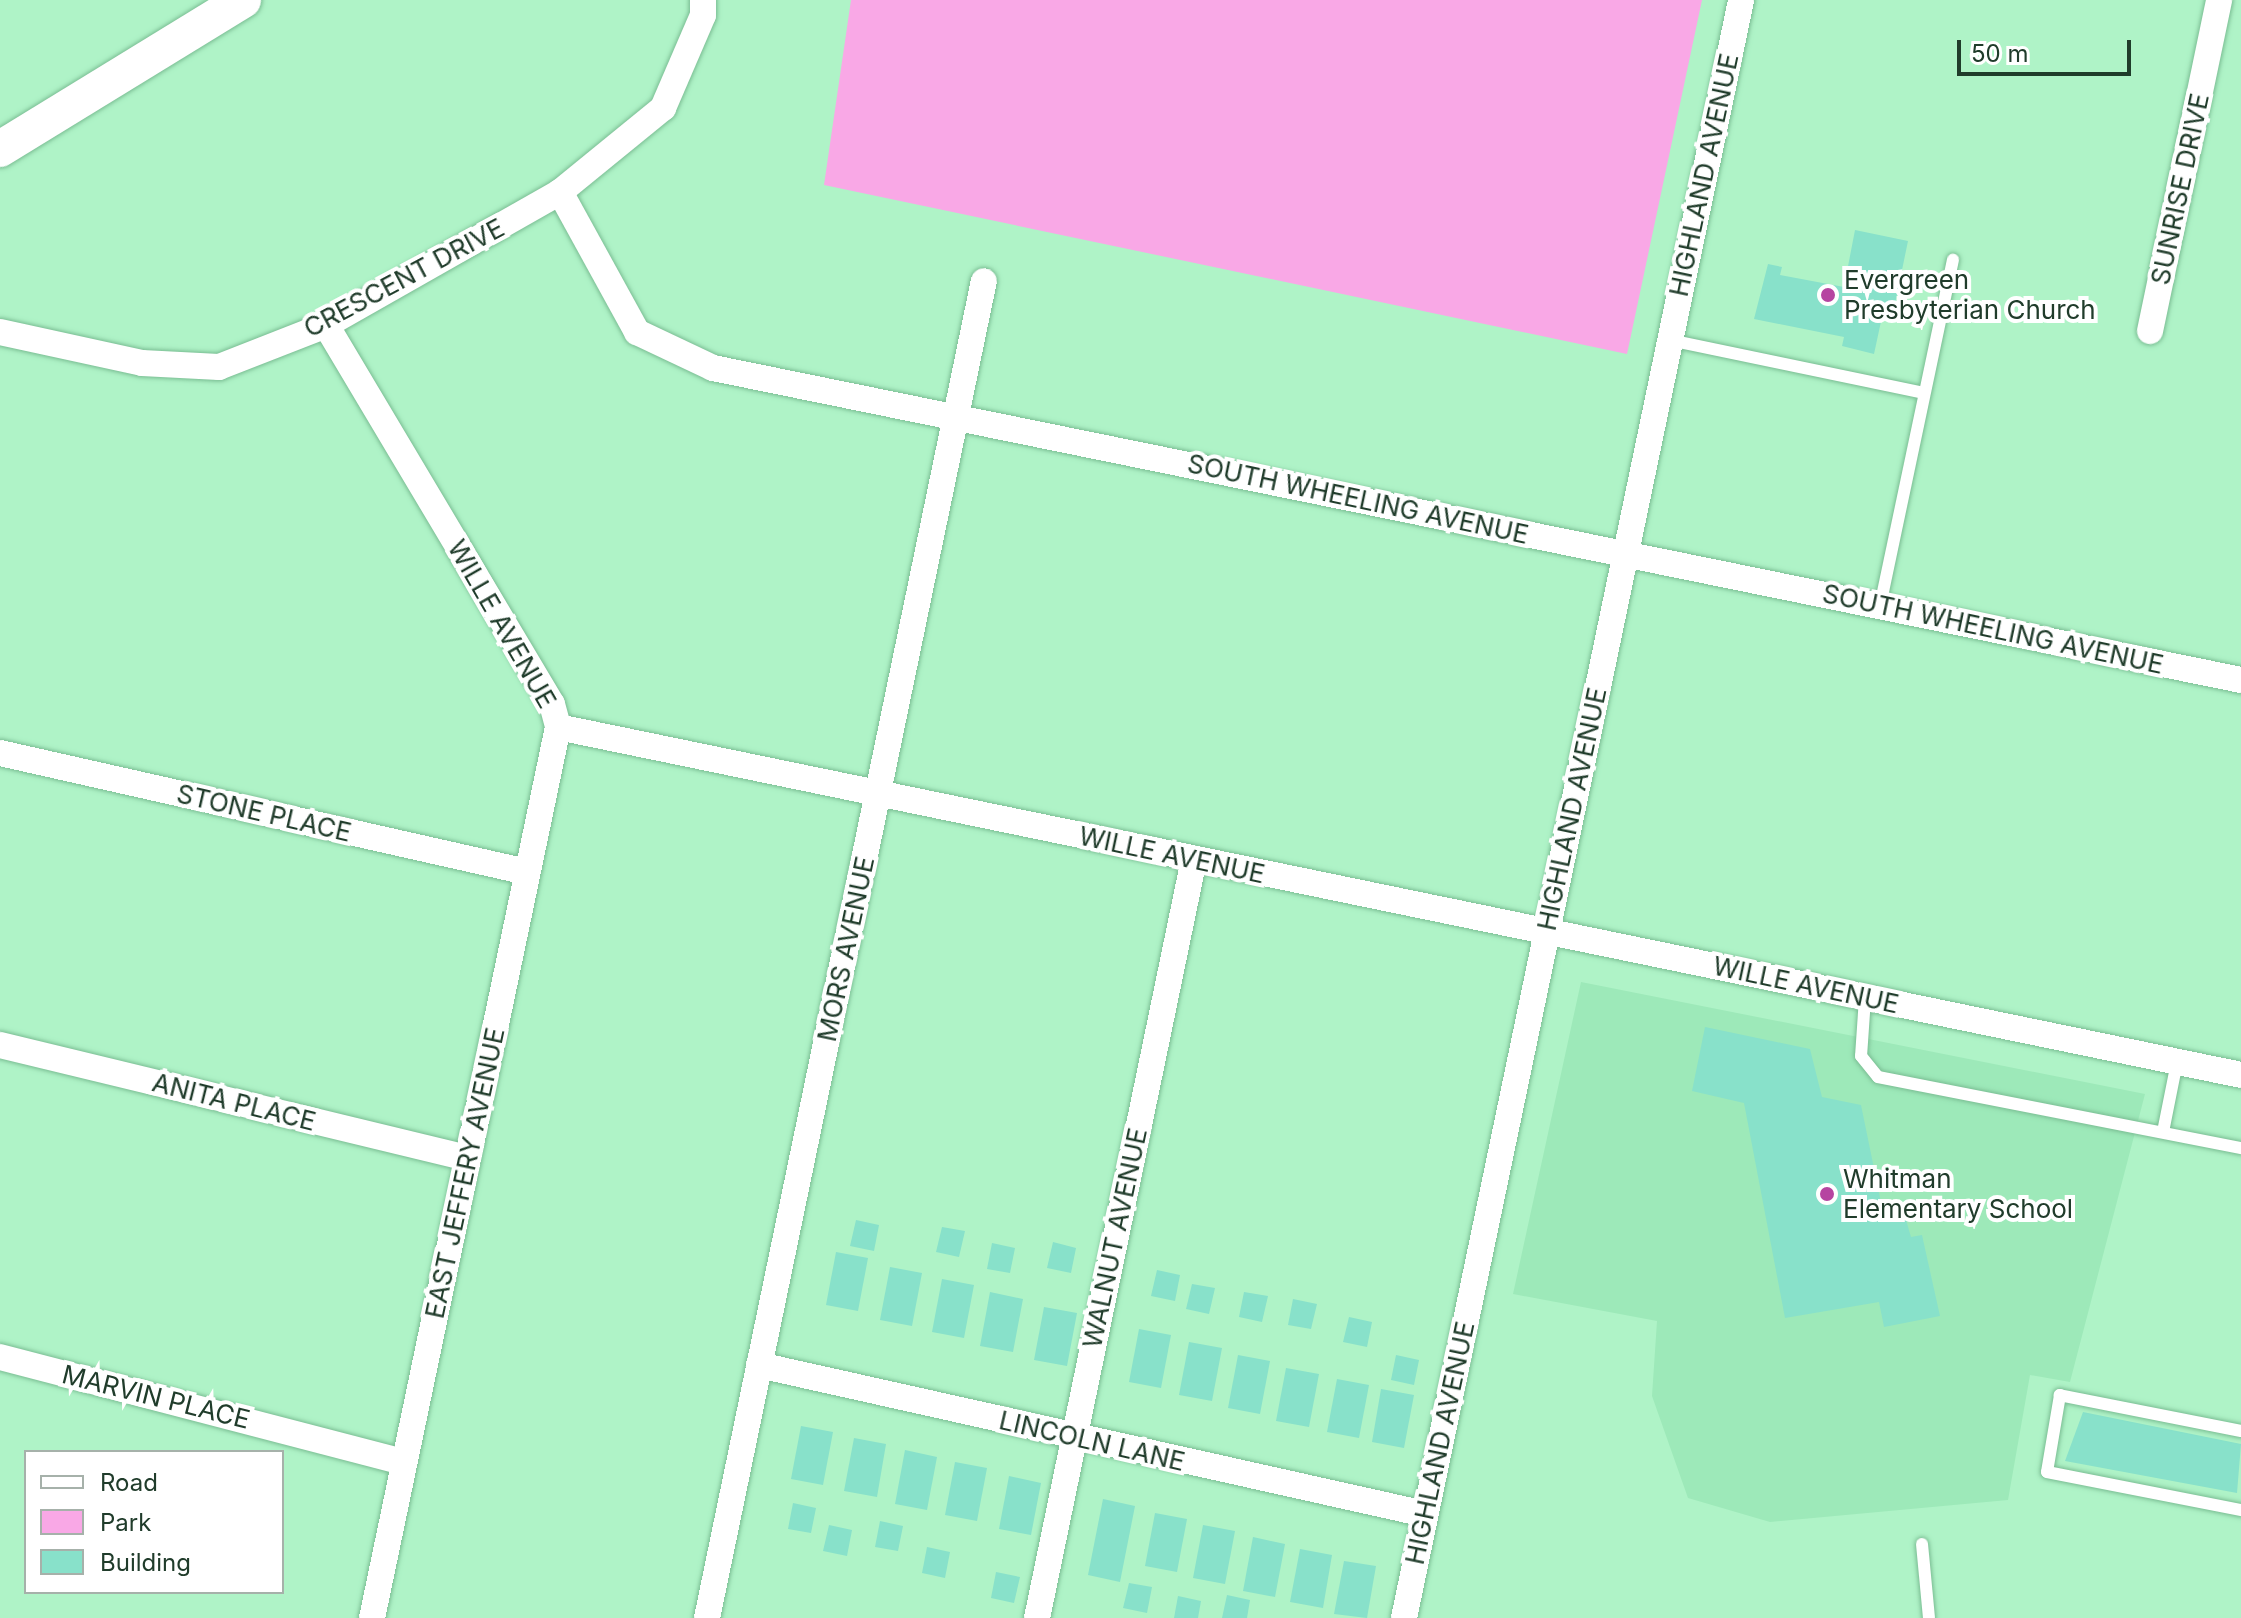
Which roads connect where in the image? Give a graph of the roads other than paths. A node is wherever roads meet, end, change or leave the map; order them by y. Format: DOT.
graph roads {
  1 [pos="243,0"];
  2 [pos="703,0"];
  3 [pos="1741,0"];
  4 [pos="2219,0"];
  5 [pos="0,149"];
  6 [pos="560,192"];
  7 [pos="1953,260"];
  8 [pos="984,281"];
  9 [pos="326,325"];
  10 [pos="2150,331"];
  11 [pos="0,332"];
  12 [pos="1670,340"];
  13 [pos="1923,393"];
  14 [pos="956,417"];
  15 [pos="1625,554"];
  16 [pos="1880,606"];
  17 [pos="2241,680"];
  18 [pos="558,727"];
  19 [pos="0,753"];
  20 [pos="878,794"];
  21 [pos="1194,859"];
  22 [pos="527,872"];
  23 [pos="1547,932"];
  24 [pos="1865,998"];
  25 [pos="0,1045"];
  26 [pos="2177,1062"];
  27 [pos="2241,1075"];
  28 [pos="2163,1132"];
  29 [pos="2241,1148"];
  30 [pos="468,1158"];
  31 [pos="0,1357"];
  32 [pos="759,1365"];
  33 [pos="2241,1431"];
  34 [pos="1074,1438"];
  35 [pos="404,1462"];
  36 [pos="2241,1510"];
  37 [pos="1425,1514"];
  38 [pos="1922,1544"];
  39 [pos="372,1618"];
  40 [pos="707,1618"];
  41 [pos="1037,1618"];
  42 [pos="1404,1618"];
  43 [pos="1929,1618"];
  1 -- 5 [label="main road"];
  2 -- 6 [label="street, CRESCENT DRIVE"];
  3 -- 12 [label="street, HIGHLAND AVENUE"];
  4 -- 10 [label="street, SUNRISE DRIVE"];
  6 -- 9 [label="street, CRESCENT DRIVE"];
  6 -- 14 [label="street, SOUTH WHEELING AVENUE"];
  7 -- 13 [label="lane"];
  8 -- 14 [label="street, MORS AVENUE"];
  9 -- 11 [label="street, CRESCENT DRIVE"];
  9 -- 18 [label="street, WILLE AVENUE"];
  12 -- 13 [label="lane"];
  12 -- 15 [label="street, HIGHLAND AVENUE"];
  13 -- 16 [label="lane"];
  14 -- 15 [label="street, SOUTH WHEELING AVENUE"];
  14 -- 20 [label="street, MORS AVENUE"];
  15 -- 16 [label="street, SOUTH WHEELING AVENUE"];
  15 -- 23 [label="street, HIGHLAND AVENUE"];
  16 -- 17 [label="street, SOUTH WHEELING AVENUE"];
  18 -- 20 [label="street, WILLE AVENUE"];
  18 -- 22 [label="street, EAST JEFFERY AVENUE"];
  19 -- 22 [label="street, STONE PLACE"];
  20 -- 21 [label="street, WILLE AVENUE"];
  20 -- 32 [label="street, MORS AVENUE"];
  21 -- 23 [label="street, WILLE AVENUE"];
  21 -- 34 [label="street, WALNUT AVENUE"];
  22 -- 30 [label="street, EAST JEFFERY AVENUE"];
  23 -- 24 [label="street, WILLE AVENUE"];
  23 -- 37 [label="street, HIGHLAND AVENUE"];
  24 -- 26 [label="street, WILLE AVENUE"];
  24 -- 28 [label="lane"];
  25 -- 30 [label="street, ANITA PLACE"];
  26 -- 27 [label="street, WILLE AVENUE"];
  26 -- 28 [label="lane"];
  28 -- 29 [label="lane"];
  30 -- 35 [label="street, EAST JEFFERY AVENUE"];
  31 -- 35 [label="street, MARVIN PLACE"];
  32 -- 34 [label="street, LINCOLN LANE"];
  32 -- 40 [label="street, MORS AVENUE"];
  33 -- 36 [label="lane"];
  34 -- 37 [label="street, LINCOLN LANE"];
  34 -- 41 [label="street, WALNUT AVENUE"];
  35 -- 39 [label="street, EAST JEFFERY AVENUE"];
  37 -- 42 [label="street, HIGHLAND AVENUE"];
  38 -- 43 [label="lane"];
}
